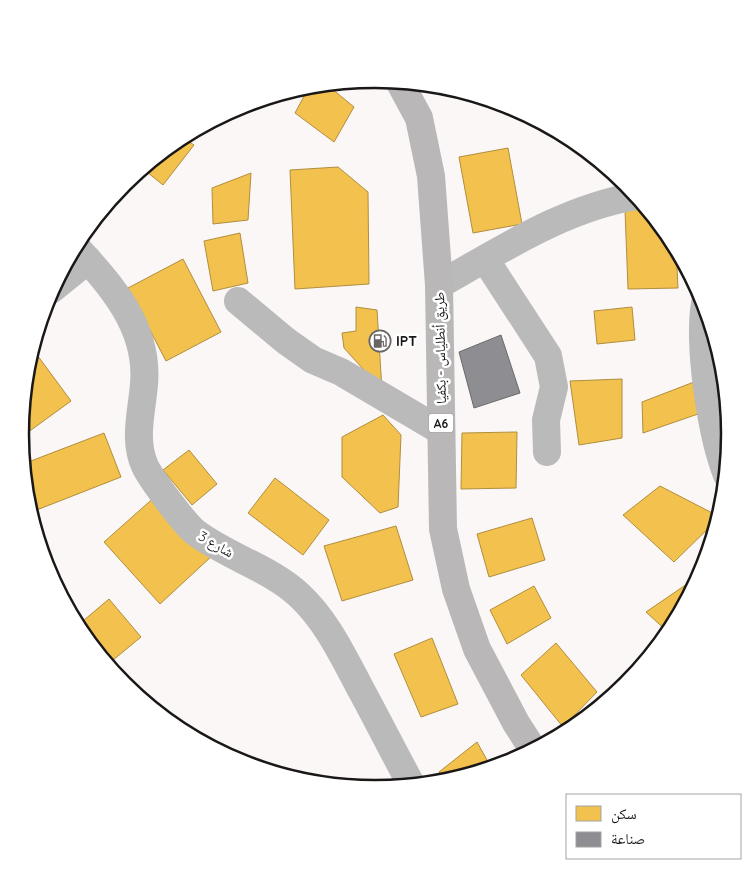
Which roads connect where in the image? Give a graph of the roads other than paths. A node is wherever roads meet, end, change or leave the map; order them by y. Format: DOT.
graph roads {
  1 [pos="403,89"];
  2 [pos="628,197"];
  3 [pos="81,253"];
  4 [pos="485,259"];
  5 [pos="439,285"];
  6 [pos="238,301"];
  7 [pos="705,327"];
  8 [pos="442,432"];
  9 [pos="547,452"];
  10 [pos="722,456"];
  11 [pos="530,745"];
  12 [pos="409,780"];
  1 -- 5 [label="highway, طريق أنطلياس - بكفيا / A6"];
  2 -- 4 [label="street"];
  3 -- 12 [label="street, شارع 3"];
  4 -- 5 [label="street"];
  4 -- 9 [label="street"];
  5 -- 8 [label="highway, طريق أنطلياس - بكفيا / A6"];
  6 -- 8 [label="street"];
  7 -- 10 [label="street"];
  8 -- 11 [label="highway, طريق أنطلياس - بكفيا / A6"];
}
